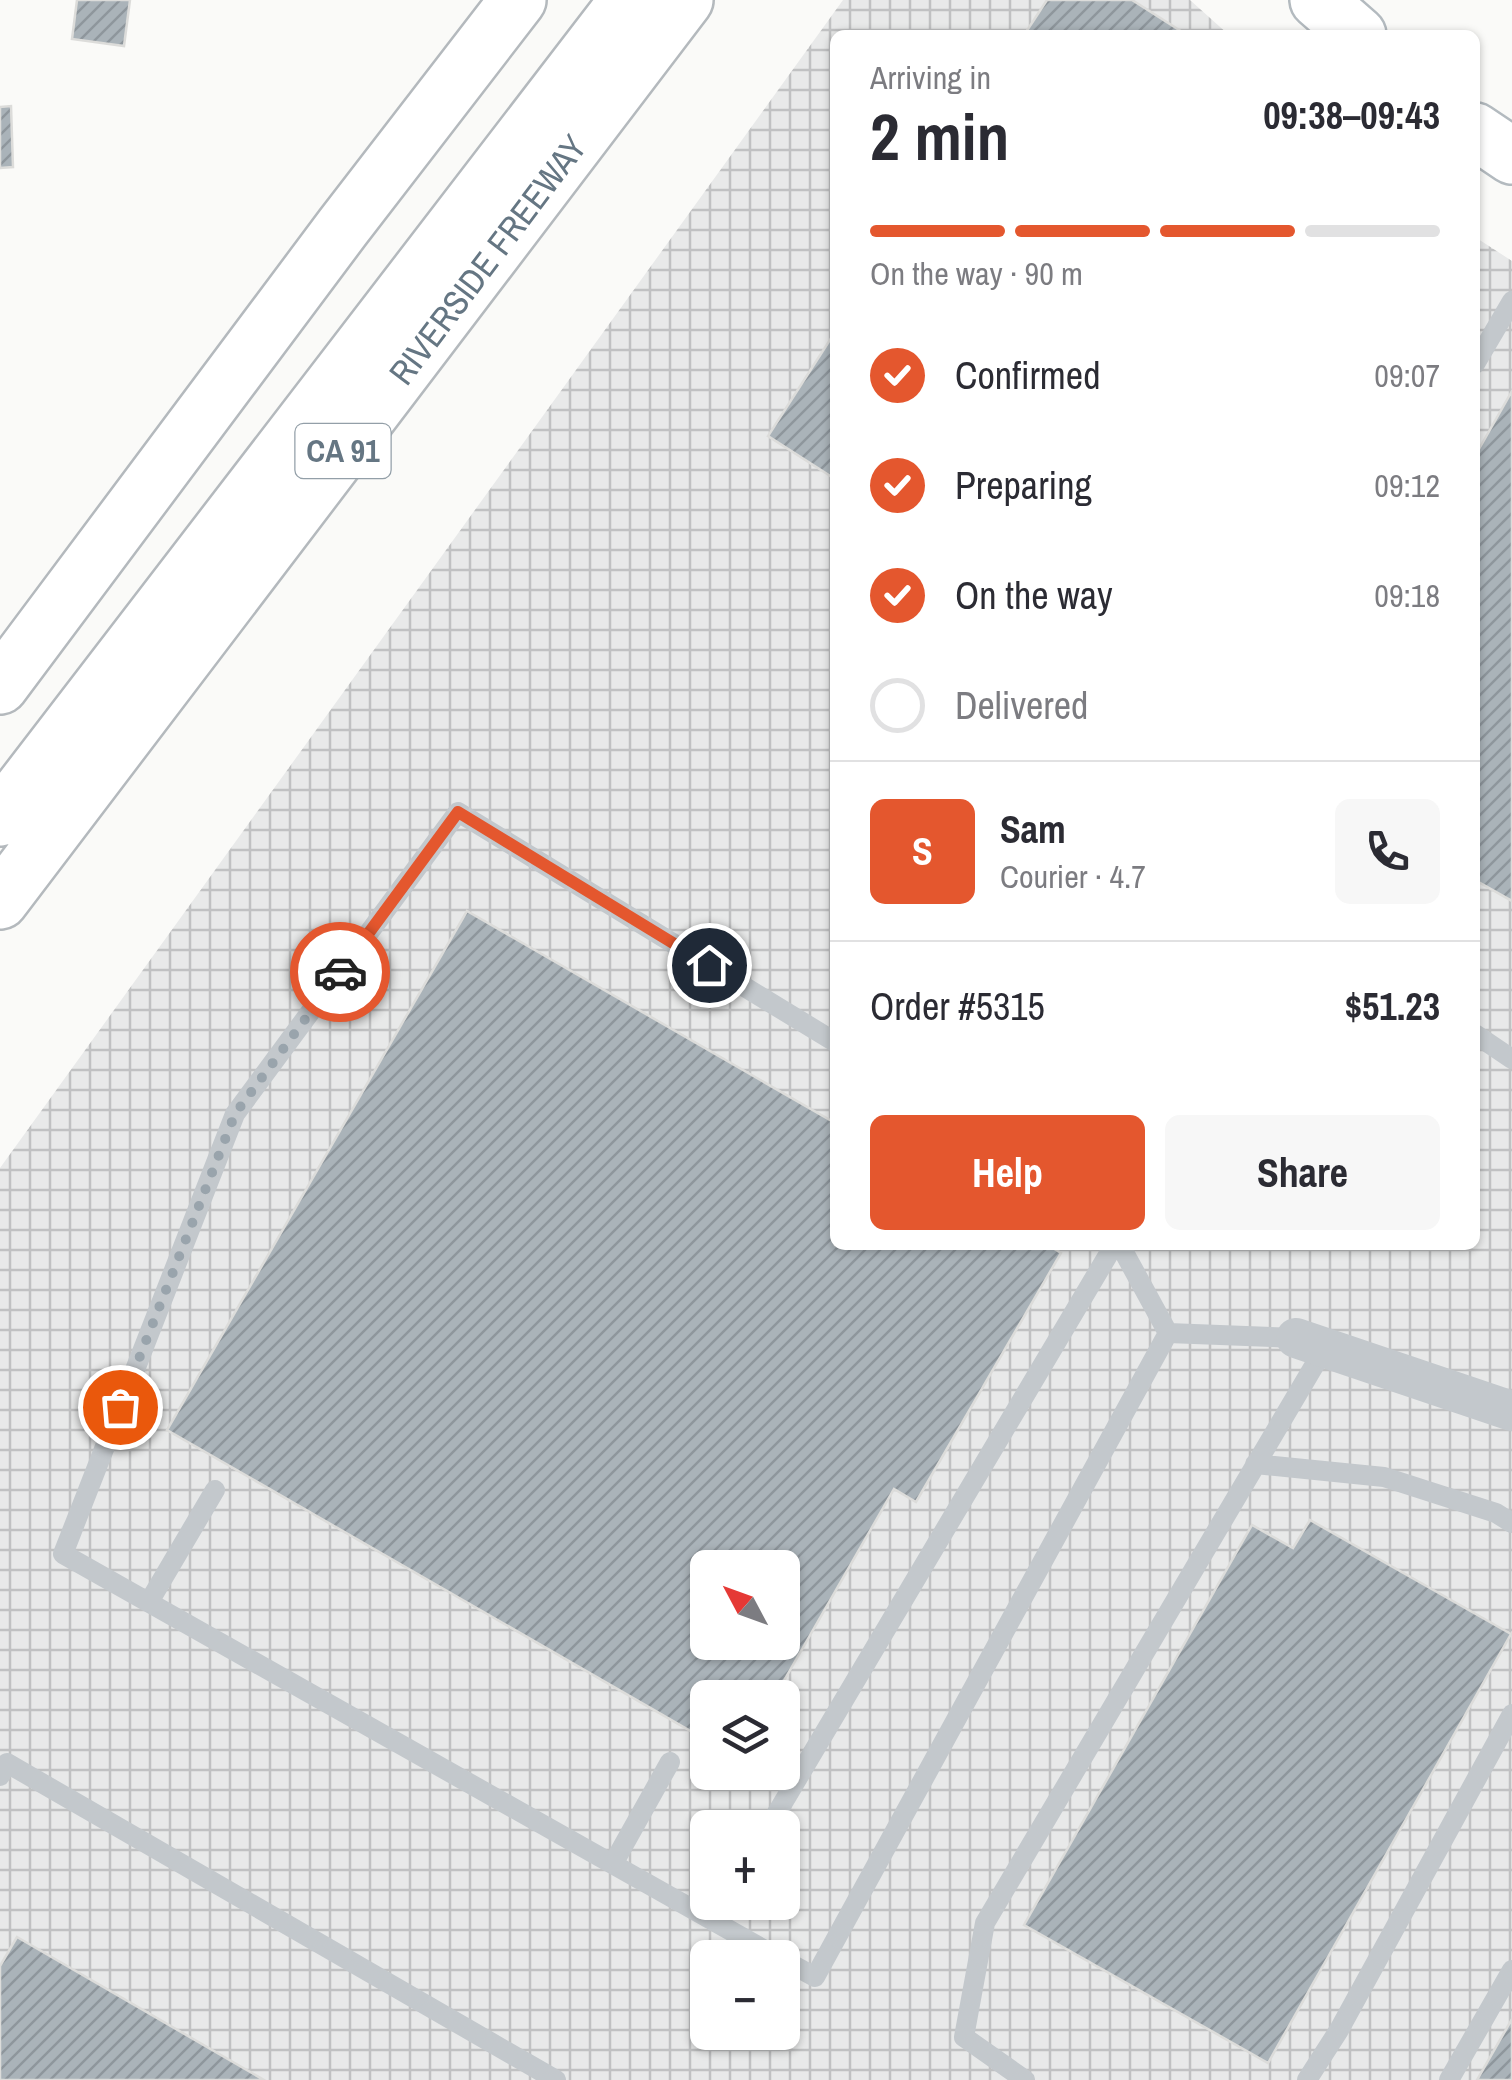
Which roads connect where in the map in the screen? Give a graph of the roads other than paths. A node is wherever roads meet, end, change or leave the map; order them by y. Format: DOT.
graph roads {
  1 [pos="518,0"];
  2 [pos="628,0"];
  3 [pos="685,0"];
  4 [pos="1318,0"];
  5 [pos="1352,30"];
  6 [pos="1480,134"];
  7 [pos="1512,156"];
  8 [pos="1512,301"];
  9 [pos="1480,355"];
  10 [pos="0,686"];
  11 [pos="0,818"];
  12 [pos="0,901"];
  13 [pos="1480,1037"];
  14 [pos="830,1039"];
  15 [pos="1512,1059"];
  16 [pos="1114,1250"];
  17 [pos="1120,1250"];
  18 [pos="1168,1333"];
  19 [pos="1310,1344"];
  20 [pos="1512,1411"];
  21 [pos="1255,1464"];
  22 [pos="215,1490"];
  23 [pos="1512,1524"];
  24 [pos="148,1602"];
  25 [pos="1512,1714"];
  26 [pos="670,1762"];
  27 [pos="0,1776"];
  28 [pos="779,1810"];
  29 [pos="613,1864"];
  30 [pos="690,1899"];
  31 [pos="730,1920"];
  32 [pos="757,1940"];
  33 [pos="800,1969"];
  34 [pos="1512,1970"];
  35 [pos="556,2080"];
  36 [pos="1025,2080"];
  37 [pos="1307,2080"];
  38 [pos="1449,2080"];
  1 -- 10 [label="main road"];
  2 -- 11 [label="main road"];
  3 -- 12 [label="main road, RIVERSIDE FREEWAY / CA 91"];
  4 -- 5 [label="main road"];
  6 -- 7 [label="main road"];
  8 -- 9 [label="lane"];
  13 -- 15 [label="lane"];
  14 -- 24 [label="lane"];
  16 -- 28 [label="lane"];
  17 -- 18 [label="lane"];
  18 -- 19 [label="lane"];
  18 -- 33 [label="lane"];
  19 -- 20 [label="street"];
  19 -- 21 [label="lane"];
  21 -- 23 [label="lane"];
  21 -- 36 [label="lane"];
  22 -- 24 [label="lane"];
  24 -- 29 [label="lane"];
  25 -- 37 [label="lane"];
  26 -- 29 [label="lane"];
  27 -- 35 [label="lane"];
  29 -- 30 [label="lane"];
  31 -- 32 [label="lane"];
  34 -- 38 [label="lane"];
}
